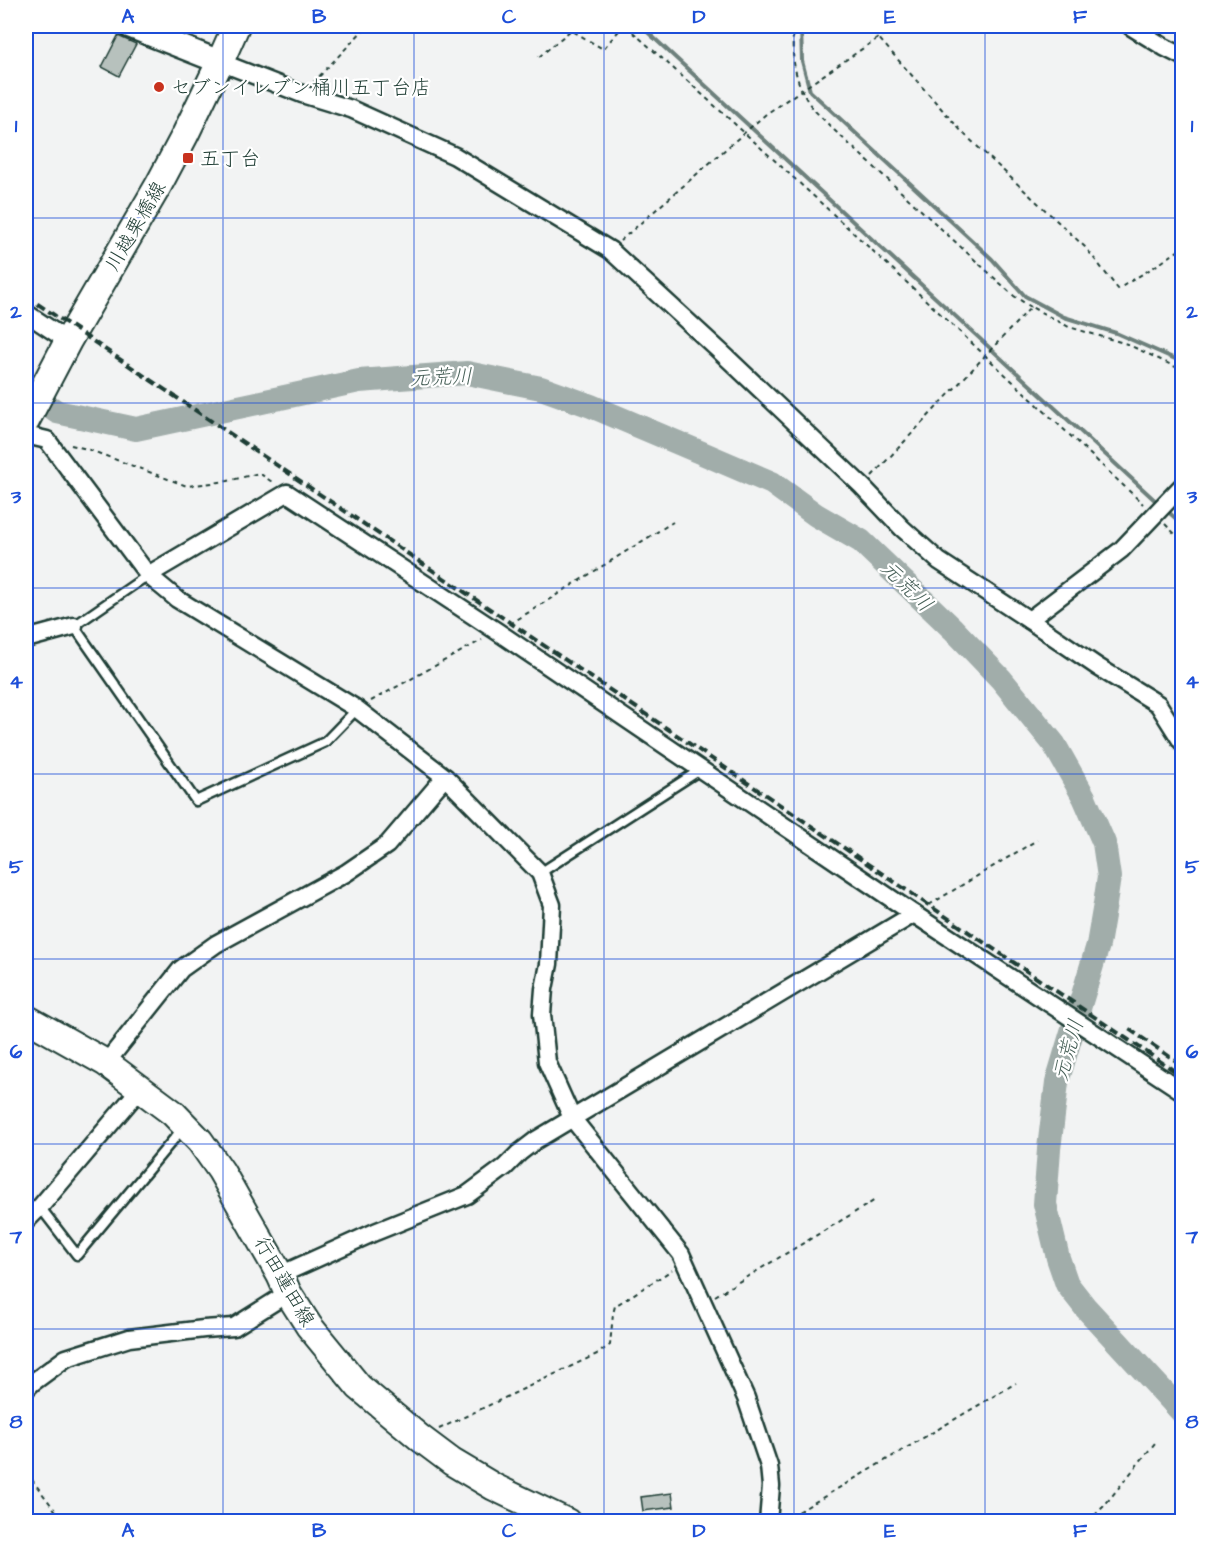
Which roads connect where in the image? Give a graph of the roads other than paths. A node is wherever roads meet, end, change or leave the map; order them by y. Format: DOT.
graph roads {
  1 [pos="129,26"];
  2 [pos="236,26"];
  3 [pos="1130,26"];
  4 [pos="1182,56"];
  5 [pos="220,62"];
  6 [pos="26,313"];
  7 [pos="64,350"];
  8 [pos="26,422"];
  9 [pos="26,435"];
  10 [pos="1182,486"];
  11 [pos="148,575"];
  12 [pos="1029,620"];
  13 [pos="74,626"];
  14 [pos="26,639"];
  15 [pos="357,709"];
  16 [pos="1182,742"];
  17 [pos="700,770"];
  18 [pos="445,777"];
  19 [pos="540,873"];
  20 [pos="914,914"];
  21 [pos="26,1018"];
  22 [pos="106,1063"];
  23 [pos="140,1089"];
  24 [pos="1182,1091"];
  25 [pos="572,1118"];
  26 [pos="185,1125"];
  27 [pos="40,1207"];
  28 [pos="26,1221"];
  29 [pos="284,1284"];
  30 [pos="26,1389"];
  31 [pos="563,1521"];
  32 [pos="768,1521"];
  1 -- 5 [label="street"];
  2 -- 5 [label="main road, 川越栗橋線"];
  3 -- 4 [label="street"];
  5 -- 7 [label="main road, 川越栗橋線"];
  5 -- 12 [label="street"];
  6 -- 7 [label="street"];
  7 -- 8 [label="main road, 川越栗橋線"];
  9 -- 11 [label="street"];
  10 -- 12 [label="street"];
  11 -- 13 [label="lane"];
  11 -- 15 [label="street"];
  11 -- 17 [label="street"];
  12 -- 16 [label="street"];
  13 -- 14 [label="street"];
  13 -- 15 [label="lane"];
  15 -- 18 [label="street"];
  17 -- 19 [label="lane"];
  17 -- 20 [label="street"];
  18 -- 19 [label="street"];
  18 -- 22 [label="street"];
  19 -- 25 [label="street"];
  20 -- 24 [label="street"];
  20 -- 25 [label="street"];
  21 -- 22 [label="main road, 行田蓮田線"];
  22 -- 23 [label="main road, 行田蓮田線"];
  23 -- 26 [label="main road, 行田蓮田線"];
  23 -- 27 [label="street"];
  25 -- 29 [label="street"];
  25 -- 32 [label="street"];
  26 -- 27 [label="lane"];
  26 -- 29 [label="main road, 行田蓮田線"];
  27 -- 28 [label="street"];
  29 -- 30 [label="street"];
  29 -- 31 [label="main road, 行田蓮田線"];
}
